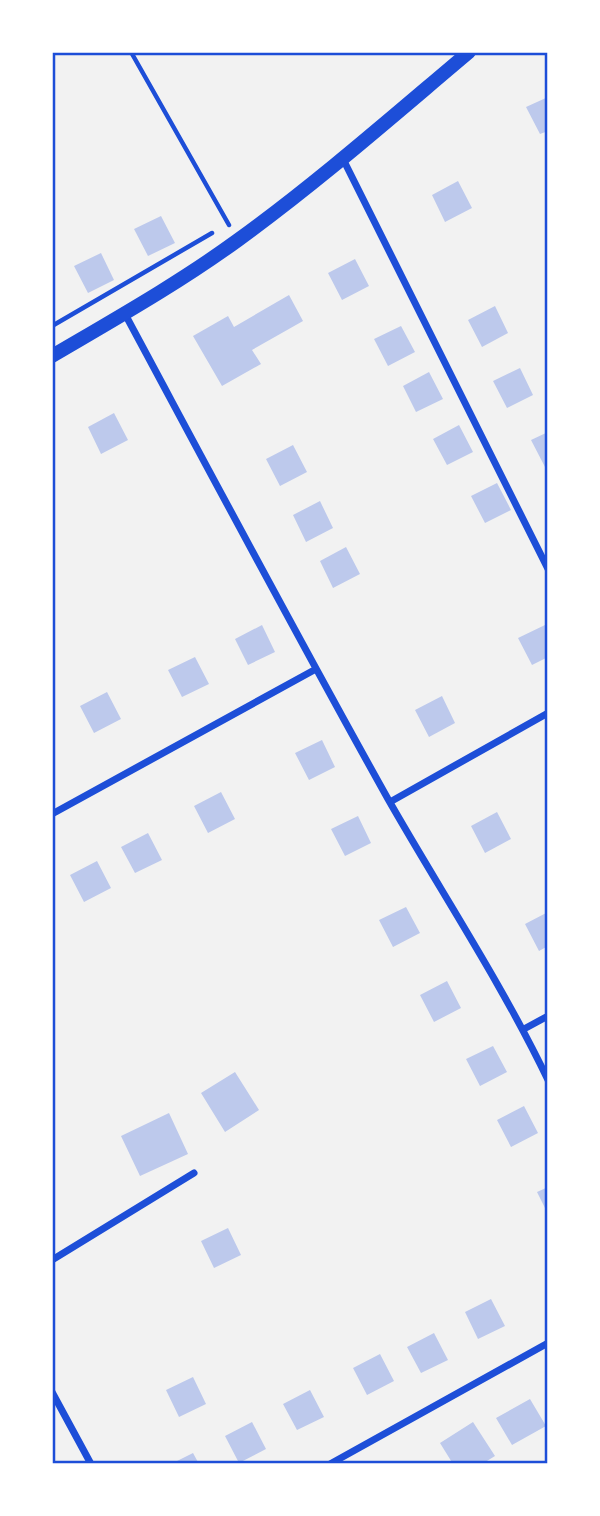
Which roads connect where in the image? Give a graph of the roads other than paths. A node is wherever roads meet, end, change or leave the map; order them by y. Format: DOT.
graph roads {
  1 [pos="469,52"];
  2 [pos="343,158"];
  3 [pos="125,314"];
  4 [pos="52,355"];
  5 [pos="548,569"];
  6 [pos="316,669"];
  7 [pos="548,713"];
  8 [pos="390,802"];
  9 [pos="52,814"];
  10 [pos="548,1016"];
  11 [pos="524,1029"];
  12 [pos="548,1080"];
  13 [pos="194,1173"];
  14 [pos="52,1260"];
  15 [pos="548,1343"];
  16 [pos="52,1392"];
  17 [pos="91,1464"];
  18 [pos="330,1464"];
  1 -- 2 [label="main road"];
  2 -- 3 [label="main road"];
  2 -- 5 [label="street"];
  3 -- 4 [label="main road"];
  3 -- 6 [label="street"];
  6 -- 8 [label="street"];
  6 -- 9 [label="street"];
  7 -- 8 [label="street"];
  8 -- 11 [label="street"];
  10 -- 11 [label="street"];
  11 -- 12 [label="street"];
  13 -- 14 [label="street"];
  15 -- 18 [label="street"];
  16 -- 17 [label="street"];
}
